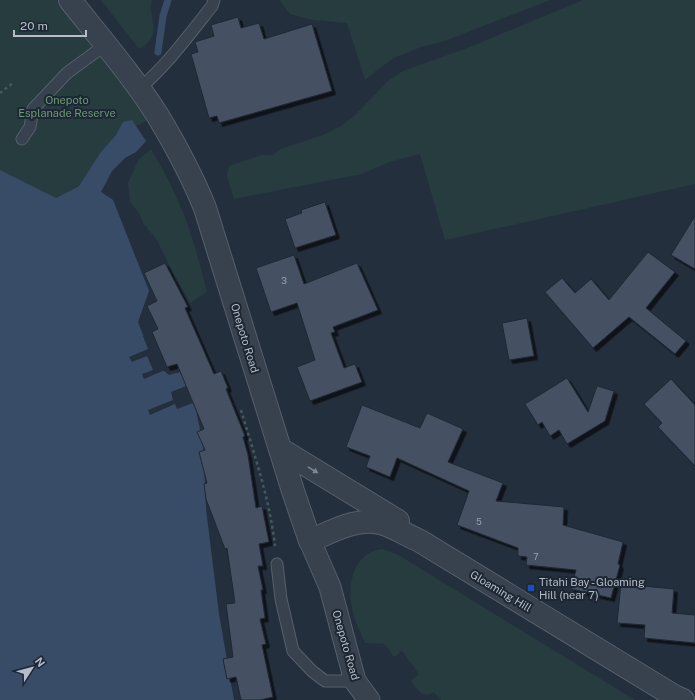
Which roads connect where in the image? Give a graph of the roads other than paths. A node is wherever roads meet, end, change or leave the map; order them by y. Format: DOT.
graph roads {
  1 [pos="70,0"];
  2 [pos="214,0"];
  3 [pos="105,45"];
  4 [pos="139,88"];
  5 [pos="22,139"];
  6 [pos="280,449"];
  7 [pos="310,540"];
  8 [pos="420,541"];
  9 [pos="277,564"];
  10 [pos="355,681"];
  11 [pos="369,700"];
  12 [pos="683,700"];
  1 -- 3 [label="street, Onepoto Road"];
  2 -- 4 [label="lane"];
  3 -- 4 [label="street, Onepoto Road"];
  3 -- 5 [label="lane"];
  4 -- 6 [label="street, Onepoto Road"];
  6 -- 7 [label="street, Onepoto Road"];
  6 -- 8 [label="street, one-way"];
  7 -- 8 [label="street, Gloaming Hill"];
  7 -- 10 [label="street, Onepoto Road"];
  8 -- 12 [label="street, Gloaming Hill"];
  9 -- 10 [label="lane"];
  10 -- 11 [label="street, Onepoto Road"];
}
